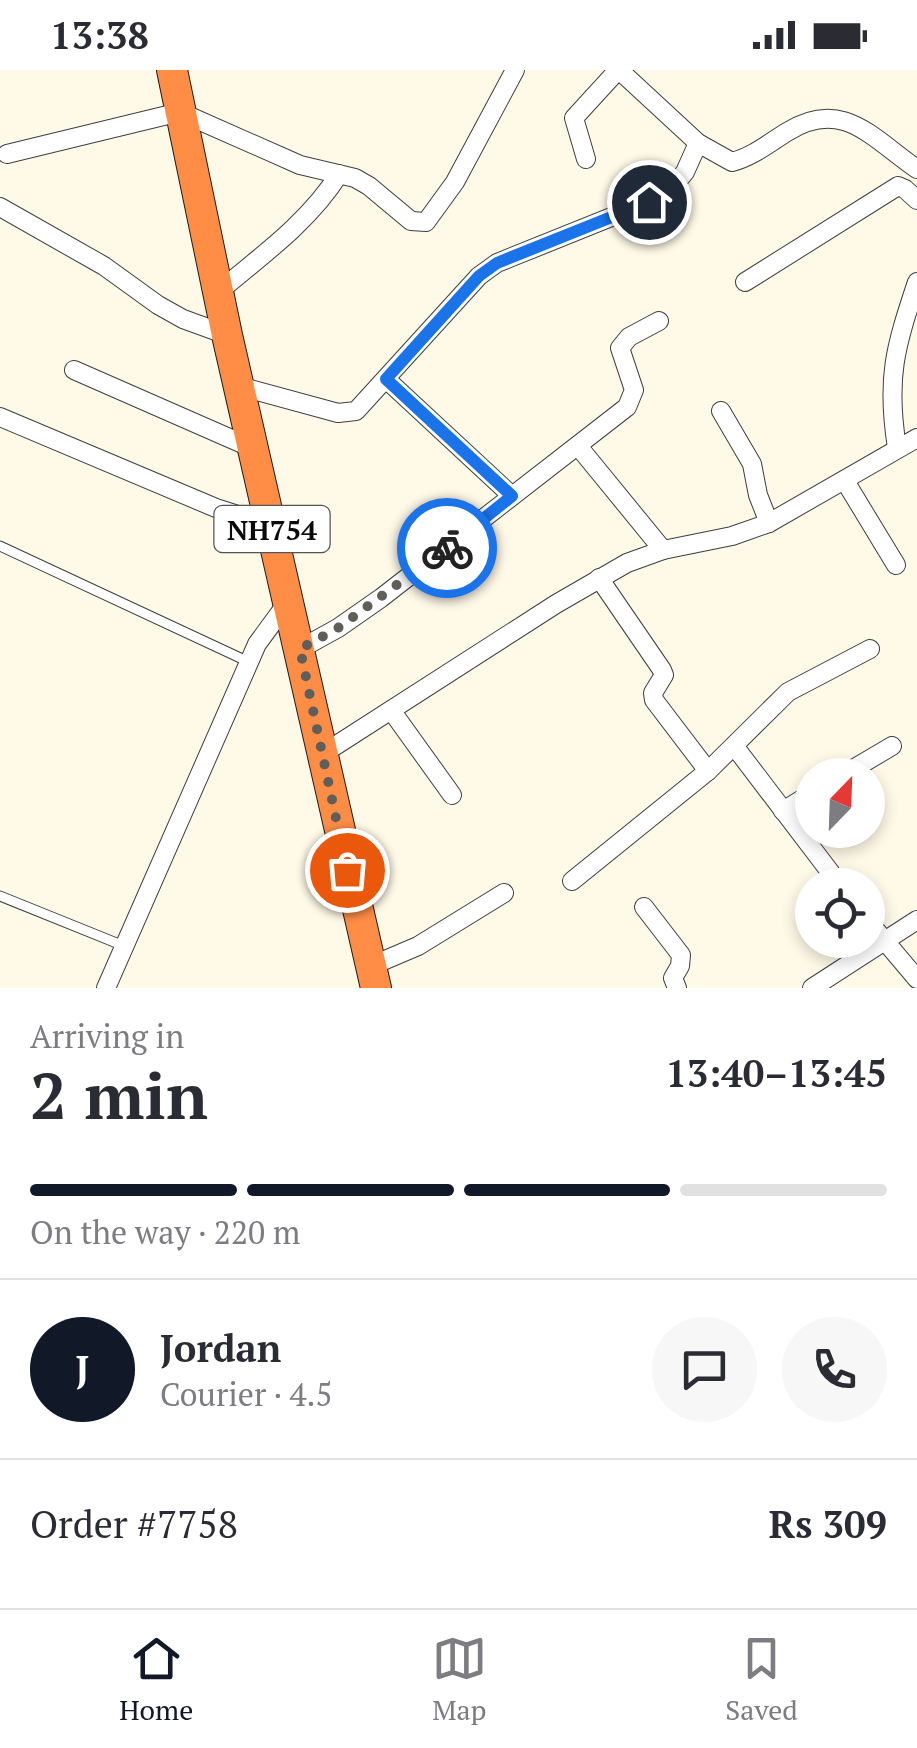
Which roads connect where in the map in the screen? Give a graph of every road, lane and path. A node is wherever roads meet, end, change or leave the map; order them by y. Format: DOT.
graph roads {
  1 [pos="172,70"];
  2 [pos="515,70"];
  3 [pos="618,70"];
  4 [pos="180,112"];
  5 [pos="698,143"];
  6 [pos="7,154"];
  7 [pos="586,159"];
  8 [pos="917,169"];
  9 [pos="339,174"];
  10 [pos="915,195"];
  11 [pos="0,207"];
  12 [pos="745,282"];
  13 [pos="917,282"];
  14 [pos="218,292"];
  15 [pos="659,322"];
  16 [pos="227,335"];
  17 [pos="74,370"];
  18 [pos="386,379"];
  19 [pos="239,386"];
  20 [pos="721,411"];
  21 [pos="0,417"];
  22 [pos="917,438"];
  23 [pos="578,446"];
  24 [pos="252,448"];
  25 [pos="896,448"];
  26 [pos="845,481"];
  27 [pos="512,496"];
  28 [pos="269,515"];
  29 [pos="769,523"];
  30 [pos="0,546"];
  31 [pos="663,550"];
  32 [pos="896,565"];
  33 [pos="598,578"];
  34 [pos="290,599"];
  35 [pos="300,649"];
  36 [pos="870,649"];
  37 [pos="249,662"];
  38 [pos="391,710"];
  39 [pos="892,746"];
  40 [pos="734,748"];
  41 [pos="321,755"];
  42 [pos="872,758"];
  43 [pos="708,771"];
  44 [pos="452,795"];
  45 [pos="795,804"];
  46 [pos="783,811"];
  47 [pos="827,868"];
  48 [pos="572,881"];
  49 [pos="504,894"];
  50 [pos="0,896"];
  51 [pos="644,907"];
  52 [pos="917,920"];
  53 [pos="885,940"];
  54 [pos="885,943"];
  55 [pos="124,946"];
  56 [pos="857,958"];
  57 [pos="374,977"];
  58 [pos="917,979"];
  59 [pos="106,988"];
  60 [pos="677,988"];
  61 [pos="812,988"];
  1 -- 4 [label="highway, NH754"];
  2 -- 9 [label="street"];
  3 -- 5 [label="street"];
  3 -- 7 [label="street"];
  4 -- 6 [label="street"];
  4 -- 9 [label="street"];
  4 -- 14 [label="highway, NH754"];
  5 -- 8 [label="street"];
  5 -- 18 [label="street"];
  9 -- 14 [label="street"];
  10 -- 12 [label="street"];
  11 -- 16 [label="street"];
  13 -- 25 [label="street"];
  14 -- 16 [label="highway, NH754"];
  15 -- 23 [label="street"];
  16 -- 19 [label="highway, NH754"];
  17 -- 24 [label="street"];
  18 -- 19 [label="street"];
  18 -- 27 [label="street"];
  19 -- 24 [label="highway, NH754"];
  20 -- 29 [label="street"];
  21 -- 28 [label="street"];
  22 -- 25 [label="street"];
  23 -- 27 [label="street"];
  23 -- 31 [label="street"];
  24 -- 28 [label="highway, NH754"];
  25 -- 26 [label="street"];
  26 -- 29 [label="street"];
  26 -- 32 [label="street"];
  27 -- 35 [label="street"];
  28 -- 34 [label="highway, NH754"];
  29 -- 31 [label="street"];
  30 -- 37 [label="lane"];
  31 -- 33 [label="street"];
  33 -- 38 [label="street"];
  33 -- 43 [label="street"];
  34 -- 35 [label="highway, NH754"];
  34 -- 37 [label="street"];
  35 -- 41 [label="highway, NH754"];
  36 -- 40 [label="street"];
  37 -- 55 [label="street"];
  38 -- 41 [label="street"];
  38 -- 44 [label="street"];
  39 -- 42 [label="street"];
  40 -- 43 [label="street"];
  40 -- 46 [label="street"];
  41 -- 57 [label="highway, NH754"];
  43 -- 48 [label="street"];
  45 -- 46 [label="street"];
  46 -- 47 [label="street"];
  49 -- 57 [label="street"];
  50 -- 55 [label="lane"];
  51 -- 60 [label="street"];
  52 -- 53 [label="street"];
  54 -- 58 [label="street"];
  55 -- 59 [label="street"];
  56 -- 61 [label="street"];
}
